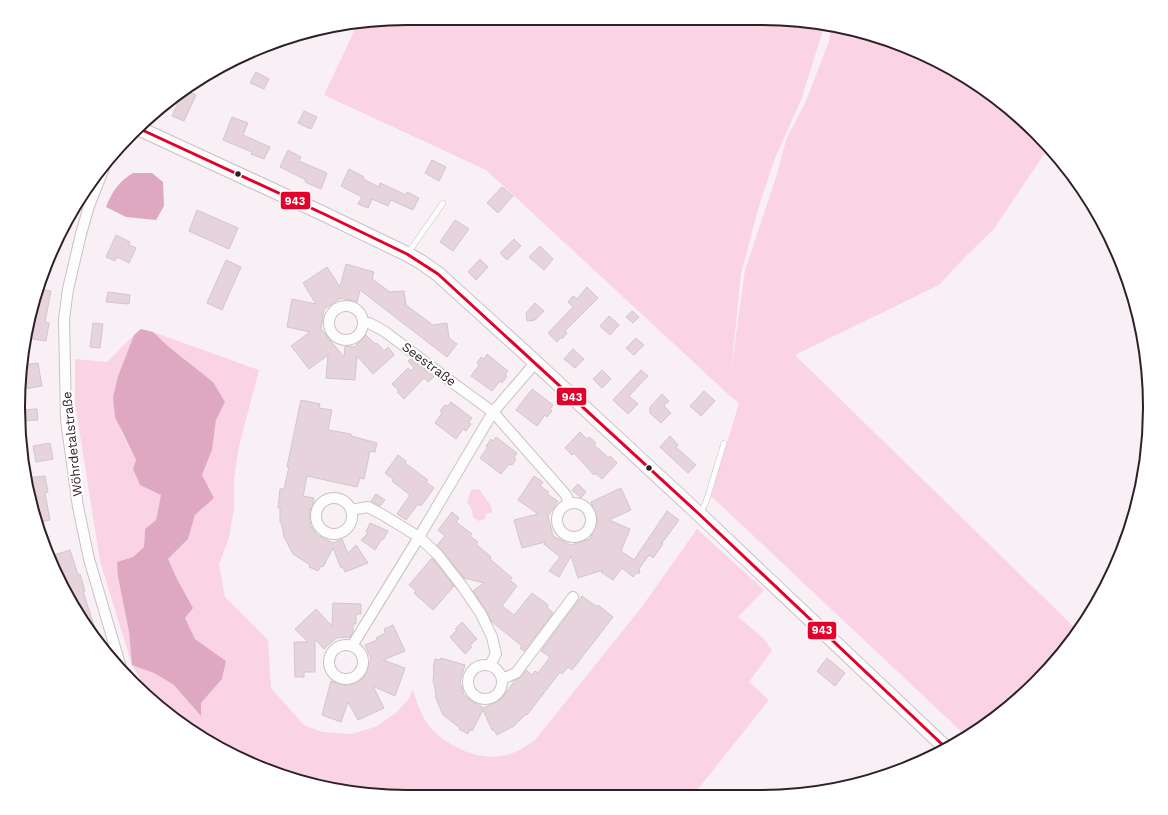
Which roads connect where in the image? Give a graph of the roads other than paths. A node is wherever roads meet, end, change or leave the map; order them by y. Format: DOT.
graph roads {
  1 [pos="144,130"];
  2 [pos="98,183"];
  3 [pos="443,203"];
  4 [pos="407,254"];
  5 [pos="363,322"];
  6 [pos="536,362"];
  7 [pos="493,412"];
  8 [pos="724,443"];
  9 [pos="569,503"];
  10 [pos="351,510"];
  11 [pos="699,514"];
  12 [pos="419,537"];
  13 [pos="573,597"];
  14 [pos="352,646"];
  15 [pos="118,658"];
  16 [pos="490,665"];
  17 [pos="502,679"];
  18 [pos="942,744"];
  1 -- 4 [label="main road"];
  2 -- 15 [label="street, Wöhrdetalstraße"];
  3 -- 4 [label="lane"];
  4 -- 6 [label="main road"];
  5 -- 7 [label="street, Seestraße"];
  6 -- 7 [label="street"];
  6 -- 11 [label="main road"];
  7 -- 9 [label="street, Seestraße"];
  7 -- 12 [label="street"];
  8 -- 11 [label="lane"];
  10 -- 12 [label="street"];
  11 -- 18 [label="main road"];
  12 -- 14 [label="street"];
  12 -- 16 [label="street"];
  13 -- 17 [label="street"];
  16 -- 17 [label="street"];
  16 -- 17 [label="street"];
}
